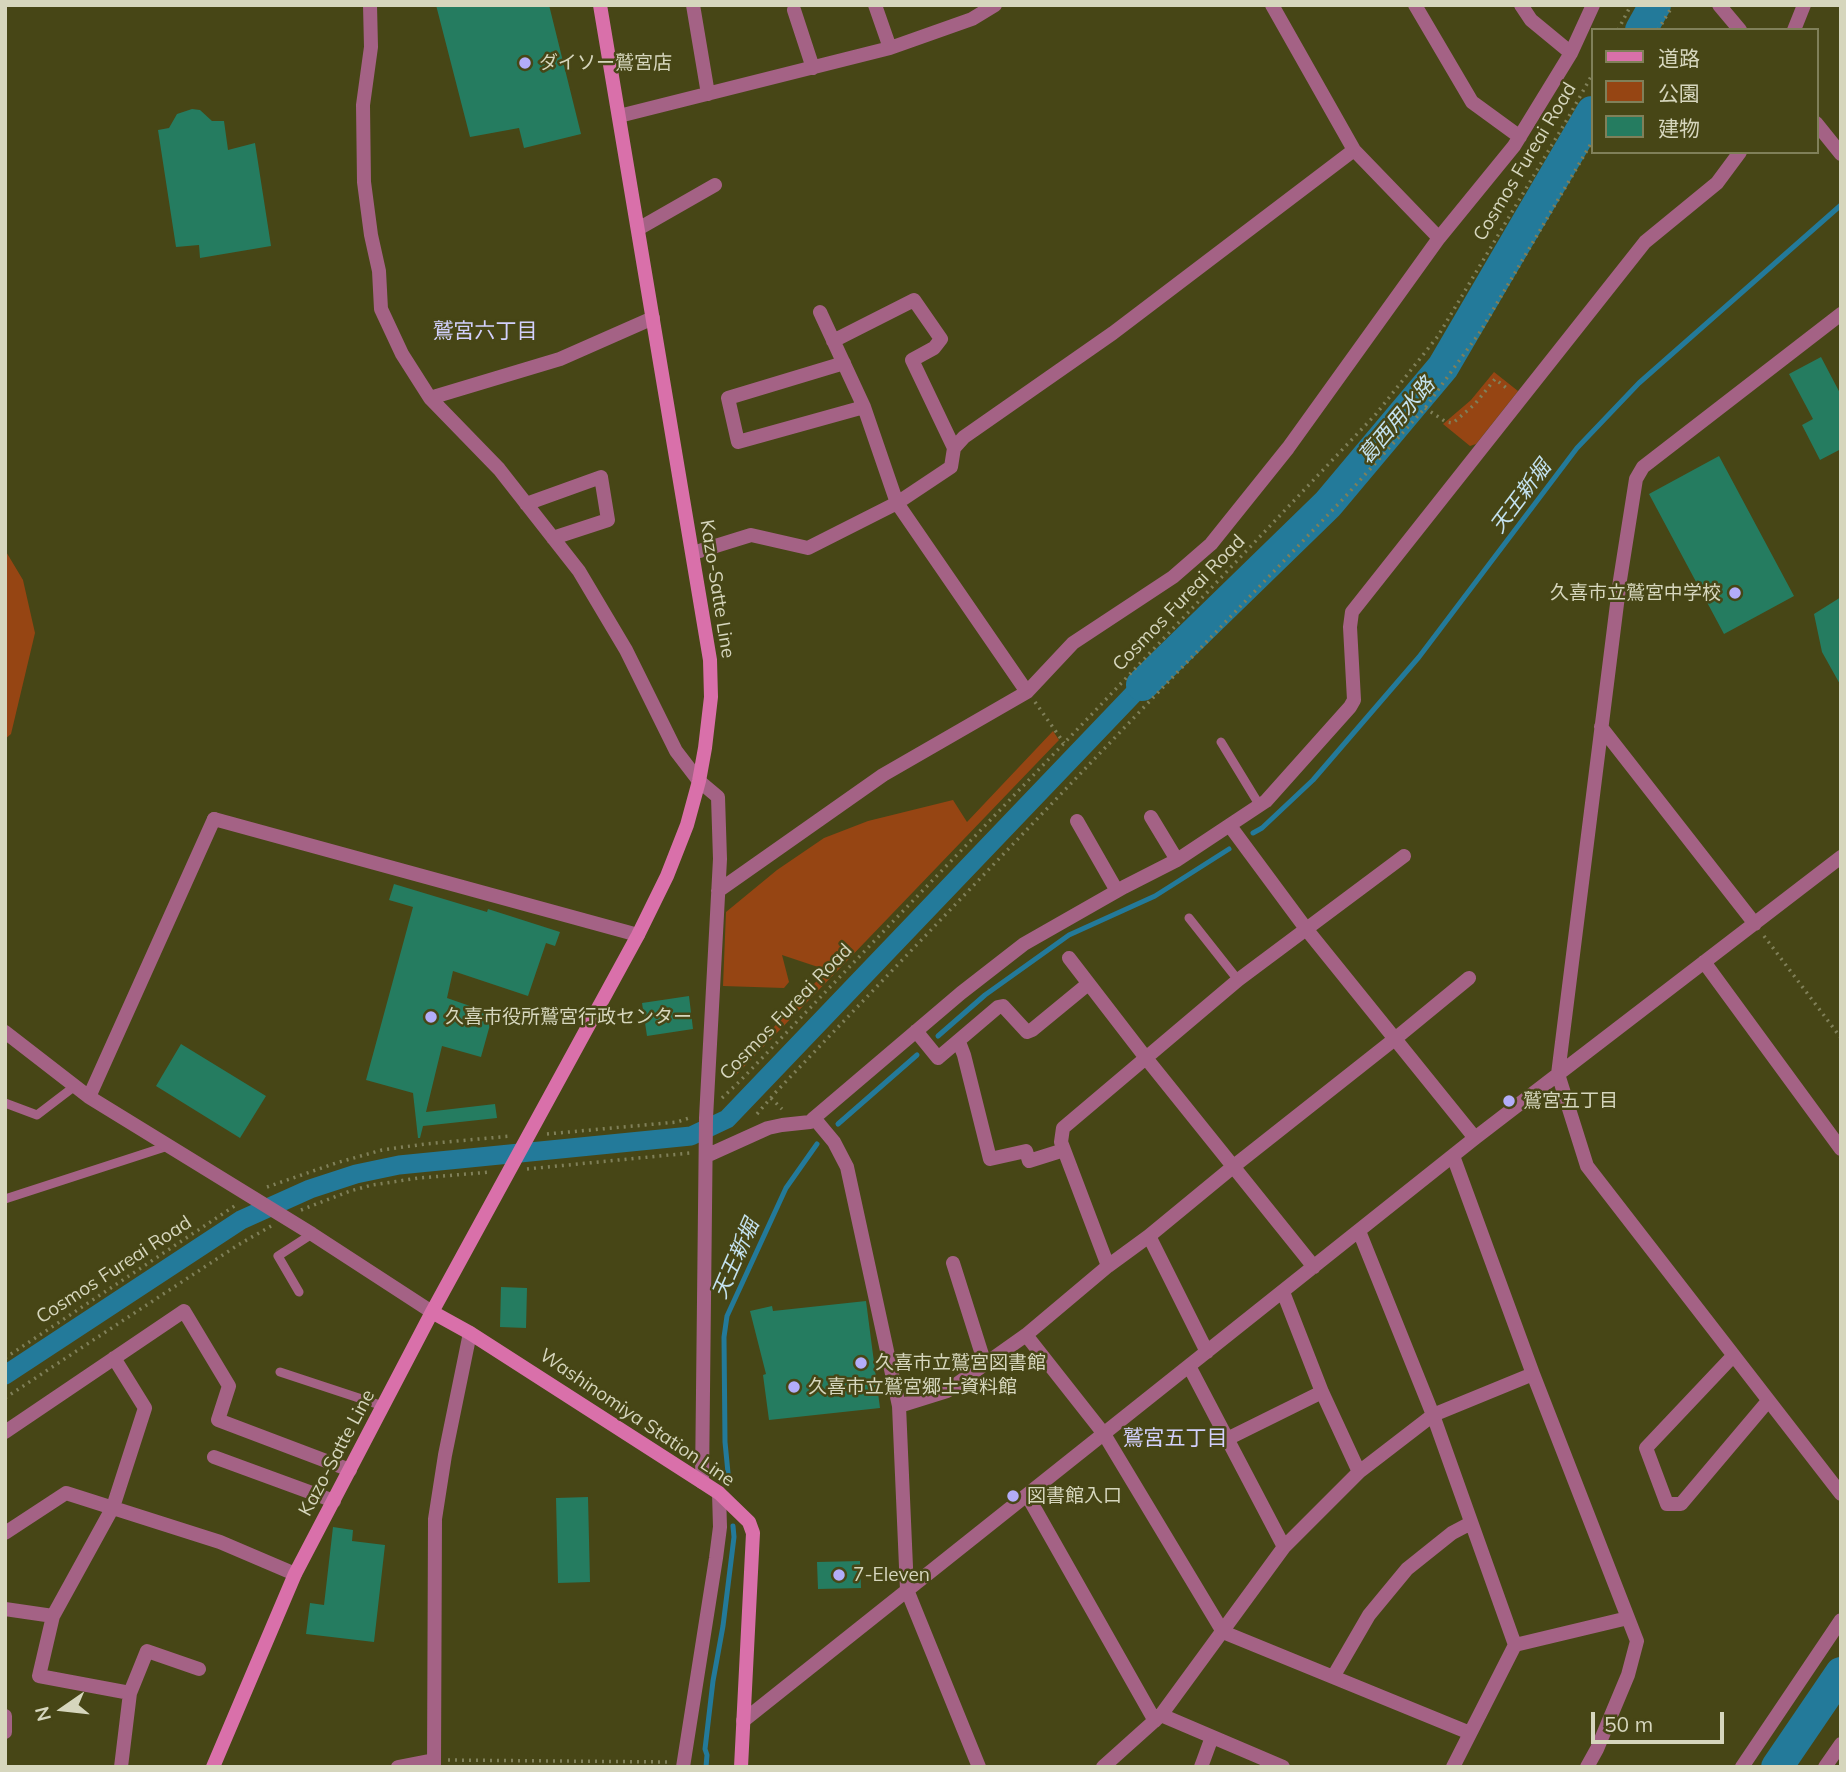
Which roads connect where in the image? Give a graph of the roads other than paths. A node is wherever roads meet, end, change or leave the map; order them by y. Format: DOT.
graph roads {
  1 [pos="370,5"];
  2 [pos="600,5"];
  3 [pos="693,5"];
  4 [pos="875,5"];
  5 [pos="995,5"];
  6 [pos="1272,5"];
  7 [pos="1415,5"];
  8 [pos="1521,5"];
  9 [pos="1593,5"];
  10 [pos="1719,5"];
  11 [pos="1804,5"];
  12 [pos="794,10"];
  13 [pos="977,10"];
  14 [pos="1738,28"];
  15 [pos="1795,28"];
  16 [pos="890,48"];
  17 [pos="1571,53"];
  18 [pos="813,68"];
  19 [pos="708,94"];
  20 [pos="619,116"];
  21 [pos="1818,125"];
  22 [pos="1520,137"];
  23 [pos="1838,145"];
  24 [pos="1354,150"];
  25 [pos="1739,154"];
  26 [pos="715,185"];
  27 [pos="638,229"];
  28 [pos="1439,238"];
  29 [pos="820,312"];
  30 [pos="1841,314"];
  31 [pos="653,318"];
  32 [pos="833,341"];
  33 [pos="844,363"];
  34 [pos="430,398"];
  35 [pos="864,407"];
  36 [pos="954,448"];
  37 [pos="897,503"];
  38 [pos="526,504"];
  39 [pos="553,538"];
  40 [pos="693,554"];
  41 [pos="1027,692"];
  42 [pos="1601,727"];
  43 [pos="1221,742"];
  44 [pos="699,781"];
  45 [pos="1260,806"];
  46 [pos="1151,817"];
  47 [pos="1077,821"];
  48 [pos="1230,826"];
  49 [pos="1404,856"];
  50 [pos="1841,858"];
  51 [pos="1177,860"];
  52 [pos="718,891"];
  53 [pos="1117,891"];
  54 [pos="1189,918"];
  55 [pos="1755,924"];
  56 [pos="1307,930"];
  57 [pos="638,935"];
  58 [pos="1069,958"];
  59 [pos="1704,962"];
  60 [pos="1469,978"];
  61 [pos="1238,980"];
  62 [pos="1088,984"];
  63 [pos="916,1031"];
  64 [pos="5,1032"];
  65 [pos="1396,1038"];
  66 [pos="959,1042"];
  67 [pos="1146,1058"];
  68 [pos="1558,1074"];
  69 [pos="75,1086"];
  70 [pos="89,1097"];
  71 [pos="5,1103"];
  72 [pos="814,1118"];
  73 [pos="1475,1138"];
  74 [pos="168,1146"];
  75 [pos="1841,1149"];
  76 [pos="703,1150"];
  77 [pos="1064,1150"];
  78 [pos="1453,1156"];
  79 [pos="1234,1166"];
  80 [pos="5,1199"];
  81 [pos="1359,1231"];
  82 [pos="312,1234"];
  83 [pos="1149,1236"];
  84 [pos="953,1263"];
  85 [pos="1108,1266"];
  86 [pos="1314,1267"];
  87 [pos="299,1292"];
  88 [pos="1283,1292"];
  89 [pos="432,1312"];
  90 [pos="470,1333"];
  91 [pos="1026,1335"];
  92 [pos="1207,1352"];
  93 [pos="1733,1356"];
  94 [pos="114,1358"];
  95 [pos="985,1364"];
  96 [pos="1189,1366"];
  97 [pos="279,1372"];
  98 [pos="1533,1374"];
  99 [pos="1322,1392"];
  100 [pos="1768,1401"];
  101 [pos="383,1406"];
  102 [pos="899,1406"];
  103 [pos="1433,1415"];
  104 [pos="5,1432"];
  105 [pos="1104,1434"];
  106 [pos="1227,1439"];
  107 [pos="214,1457"];
  108 [pos="350,1470"];
  109 [pos="1359,1472"];
  110 [pos="702,1482"];
  111 [pos="719,1493"];
  112 [pos="1841,1494"];
  113 [pos="1027,1495"];
  114 [pos="334,1501"];
  115 [pos="113,1507"];
  116 [pos="1471,1523"];
  117 [pos="5,1533"];
  118 [pos="1284,1547"];
  119 [pos="295,1574"];
  120 [pos="907,1590"];
  121 [pos="5,1609"];
  122 [pos="53,1616"];
  123 [pos="1628,1618"];
  124 [pos="1841,1620"];
  125 [pos="1223,1632"];
  126 [pos="1515,1645"];
  127 [pos="199,1669"];
  128 [pos="1333,1677"];
  129 [pos="130,1693"];
  130 [pos="5,1716"];
  131 [pos="1158,1718"];
  132 [pos="743,1721"];
  133 [pos="5,1732"];
  134 [pos="1470,1733"];
  135 [pos="1212,1737"];
  136 [pos="1841,1744"];
  137 [pos="434,1764"];
  138 [pos="683,1764"];
  139 [pos="121,1767"];
  140 [pos="213,1767"];
  141 [pos="398,1767"];
  142 [pos="741,1767"];
  143 [pos="979,1767"];
  144 [pos="1103,1767"];
  145 [pos="1201,1767"];
  146 [pos="1283,1767"];
  147 [pos="1453,1767"];
  148 [pos="1587,1767"];
  149 [pos="1742,1767"];
  150 [pos="1825,1767"];
  1 -- 34 [label="street"];
  2 -- 20 [label="main road, Kazo-Satte Line"];
  3 -- 19 [label="street"];
  4 -- 16 [label="street"];
  5 -- 13 [label="street"];
  6 -- 24 [label="street"];
  7 -- 22 [label="street"];
  8 -- 17 [label="street"];
  9 -- 17 [label="street"];
  10 -- 14 [label="street"];
  11 -- 15 [label="street"];
  12 -- 18 [label="street"];
  13 -- 16 [label="street"];
  16 -- 18 [label="street"];
  17 -- 22 [label="street"];
  18 -- 19 [label="street"];
  19 -- 20 [label="street"];
  20 -- 27 [label="main road, Kazo-Satte Line"];
  21 -- 23 [label="street"];
  22 -- 28 [label="street"];
  24 -- 28 [label="street"];
  24 -- 36 [label="street"];
  25 -- 45 [label="street"];
  26 -- 27 [label="street"];
  27 -- 31 [label="main road, Kazo-Satte Line"];
  28 -- 41 [label="street"];
  29 -- 32 [label="street"];
  30 -- 42 [label="street"];
  31 -- 34 [label="street"];
  31 -- 40 [label="main road, Kazo-Satte Line"];
  32 -- 33 [label="street"];
  32 -- 36 [label="street"];
  33 -- 35 [label="street"];
  33 -- 35 [label="street"];
  34 -- 38 [label="street"];
  35 -- 37 [label="street"];
  36 -- 37 [label="street"];
  37 -- 40 [label="street"];
  37 -- 41 [label="street"];
  38 -- 39 [label="street"];
  38 -- 39 [label="street"];
  39 -- 44 [label="street"];
  40 -- 44 [label="main road, Kazo-Satte Line"];
  41 -- 52 [label="street"];
  42 -- 55 [label="street"];
  42 -- 68 [label="street"];
  43 -- 45 [label="lane"];
  44 -- 52 [label="street"];
  44 -- 57 [label="main road, Kazo-Satte Line"];
  45 -- 48 [label="street"];
  46 -- 51 [label="street"];
  47 -- 53 [label="street"];
  48 -- 51 [label="street"];
  48 -- 56 [label="street"];
  49 -- 56 [label="street"];
  50 -- 55 [label="street"];
  51 -- 53 [label="street"];
  52 -- 76 [label="street"];
  53 -- 63 [label="street"];
  54 -- 61 [label="lane"];
  55 -- 59 [label="street"];
  56 -- 61 [label="street"];
  56 -- 65 [label="street"];
  57 -- 70 [label="street"];
  57 -- 89 [label="main road, Kazo-Satte Line"];
  58 -- 62 [label="street"];
  59 -- 68 [label="street"];
  59 -- 75 [label="street"];
  60 -- 65 [label="street"];
  61 -- 67 [label="street"];
  62 -- 66 [label="street"];
  62 -- 67 [label="street"];
  63 -- 66 [label="street"];
  63 -- 72 [label="street"];
  64 -- 69 [label="street"];
  65 -- 73 [label="street"];
  65 -- 79 [label="street"];
  66 -- 77 [label="street"];
  67 -- 77 [label="street"];
  67 -- 79 [label="street"];
  68 -- 73 [label="street"];
  68 -- 93 [label="street"];
  69 -- 70 [label="street"];
  69 -- 71 [label="lane"];
  70 -- 74 [label="street"];
  72 -- 76 [label="street"];
  72 -- 102 [label="street"];
  73 -- 78 [label="street"];
  74 -- 80 [label="lane"];
  74 -- 82 [label="street"];
  76 -- 110 [label="street"];
  77 -- 85 [label="street"];
  78 -- 81 [label="street"];
  78 -- 98 [label="street"];
  79 -- 83 [label="street"];
  79 -- 86 [label="street"];
  81 -- 86 [label="street"];
  81 -- 103 [label="street"];
  82 -- 87 [label="lane"];
  82 -- 89 [label="street"];
  83 -- 85 [label="street"];
  83 -- 92 [label="street"];
  84 -- 95 [label="street"];
  85 -- 91 [label="street"];
  86 -- 88 [label="street"];
  88 -- 92 [label="street"];
  88 -- 99 [label="street"];
  89 -- 90 [label="main road, Washinomiya Station Line"];
  89 -- 101 [label="main road, Kazo-Satte Line"];
  90 -- 110 [label="main road, Washinomiya Station Line"];
  90 -- 137 [label="street"];
  91 -- 95 [label="street"];
  91 -- 105 [label="street"];
  92 -- 96 [label="street"];
  93 -- 100 [label="street"];
  93 -- 100 [label="street"];
  94 -- 104 [label="street"];
  94 -- 108 [label="street"];
  94 -- 115 [label="street"];
  95 -- 102 [label="street"];
  96 -- 105 [label="street"];
  96 -- 106 [label="street"];
  97 -- 101 [label="lane"];
  98 -- 103 [label="street"];
  98 -- 123 [label="street"];
  99 -- 106 [label="street"];
  99 -- 109 [label="street"];
  100 -- 112 [label="street"];
  101 -- 108 [label="main road, Kazo-Satte Line"];
  102 -- 120 [label="street"];
  103 -- 109 [label="street"];
  103 -- 116 [label="street"];
  105 -- 113 [label="street"];
  105 -- 125 [label="street"];
  106 -- 118 [label="street"];
  107 -- 114 [label="street"];
  108 -- 114 [label="main road, Kazo-Satte Line"];
  109 -- 118 [label="street"];
  110 -- 111 [label="main road, Washinomiya Station Line"];
  111 -- 132 [label="main road, Washinomiya Station Line"];
  111 -- 138 [label="street"];
  113 -- 120 [label="street"];
  113 -- 131 [label="street"];
  114 -- 119 [label="main road, Kazo-Satte Line"];
  115 -- 117 [label="street"];
  115 -- 119 [label="street"];
  115 -- 122 [label="street"];
  116 -- 126 [label="street"];
  116 -- 128 [label="street"];
  118 -- 125 [label="street"];
  119 -- 140 [label="main road, Kazo-Satte Line"];
  120 -- 132 [label="street"];
  120 -- 143 [label="street"];
  121 -- 122 [label="street"];
  122 -- 129 [label="street"];
  123 -- 126 [label="street"];
  123 -- 148 [label="street"];
  124 -- 149 [label="street"];
  125 -- 128 [label="street"];
  125 -- 131 [label="street"];
  126 -- 134 [label="street"];
  127 -- 129 [label="street"];
  128 -- 134 [label="street"];
  129 -- 139 [label="street"];
  130 -- 133 [label="street"];
  131 -- 135 [label="street"];
  131 -- 144 [label="street"];
  132 -- 142 [label="main road, Washinomiya Station Line"];
  134 -- 147 [label="street"];
  135 -- 145 [label="street"];
  135 -- 146 [label="street"];
  136 -- 150 [label="street"];
  137 -- 141 [label="street"];
}
